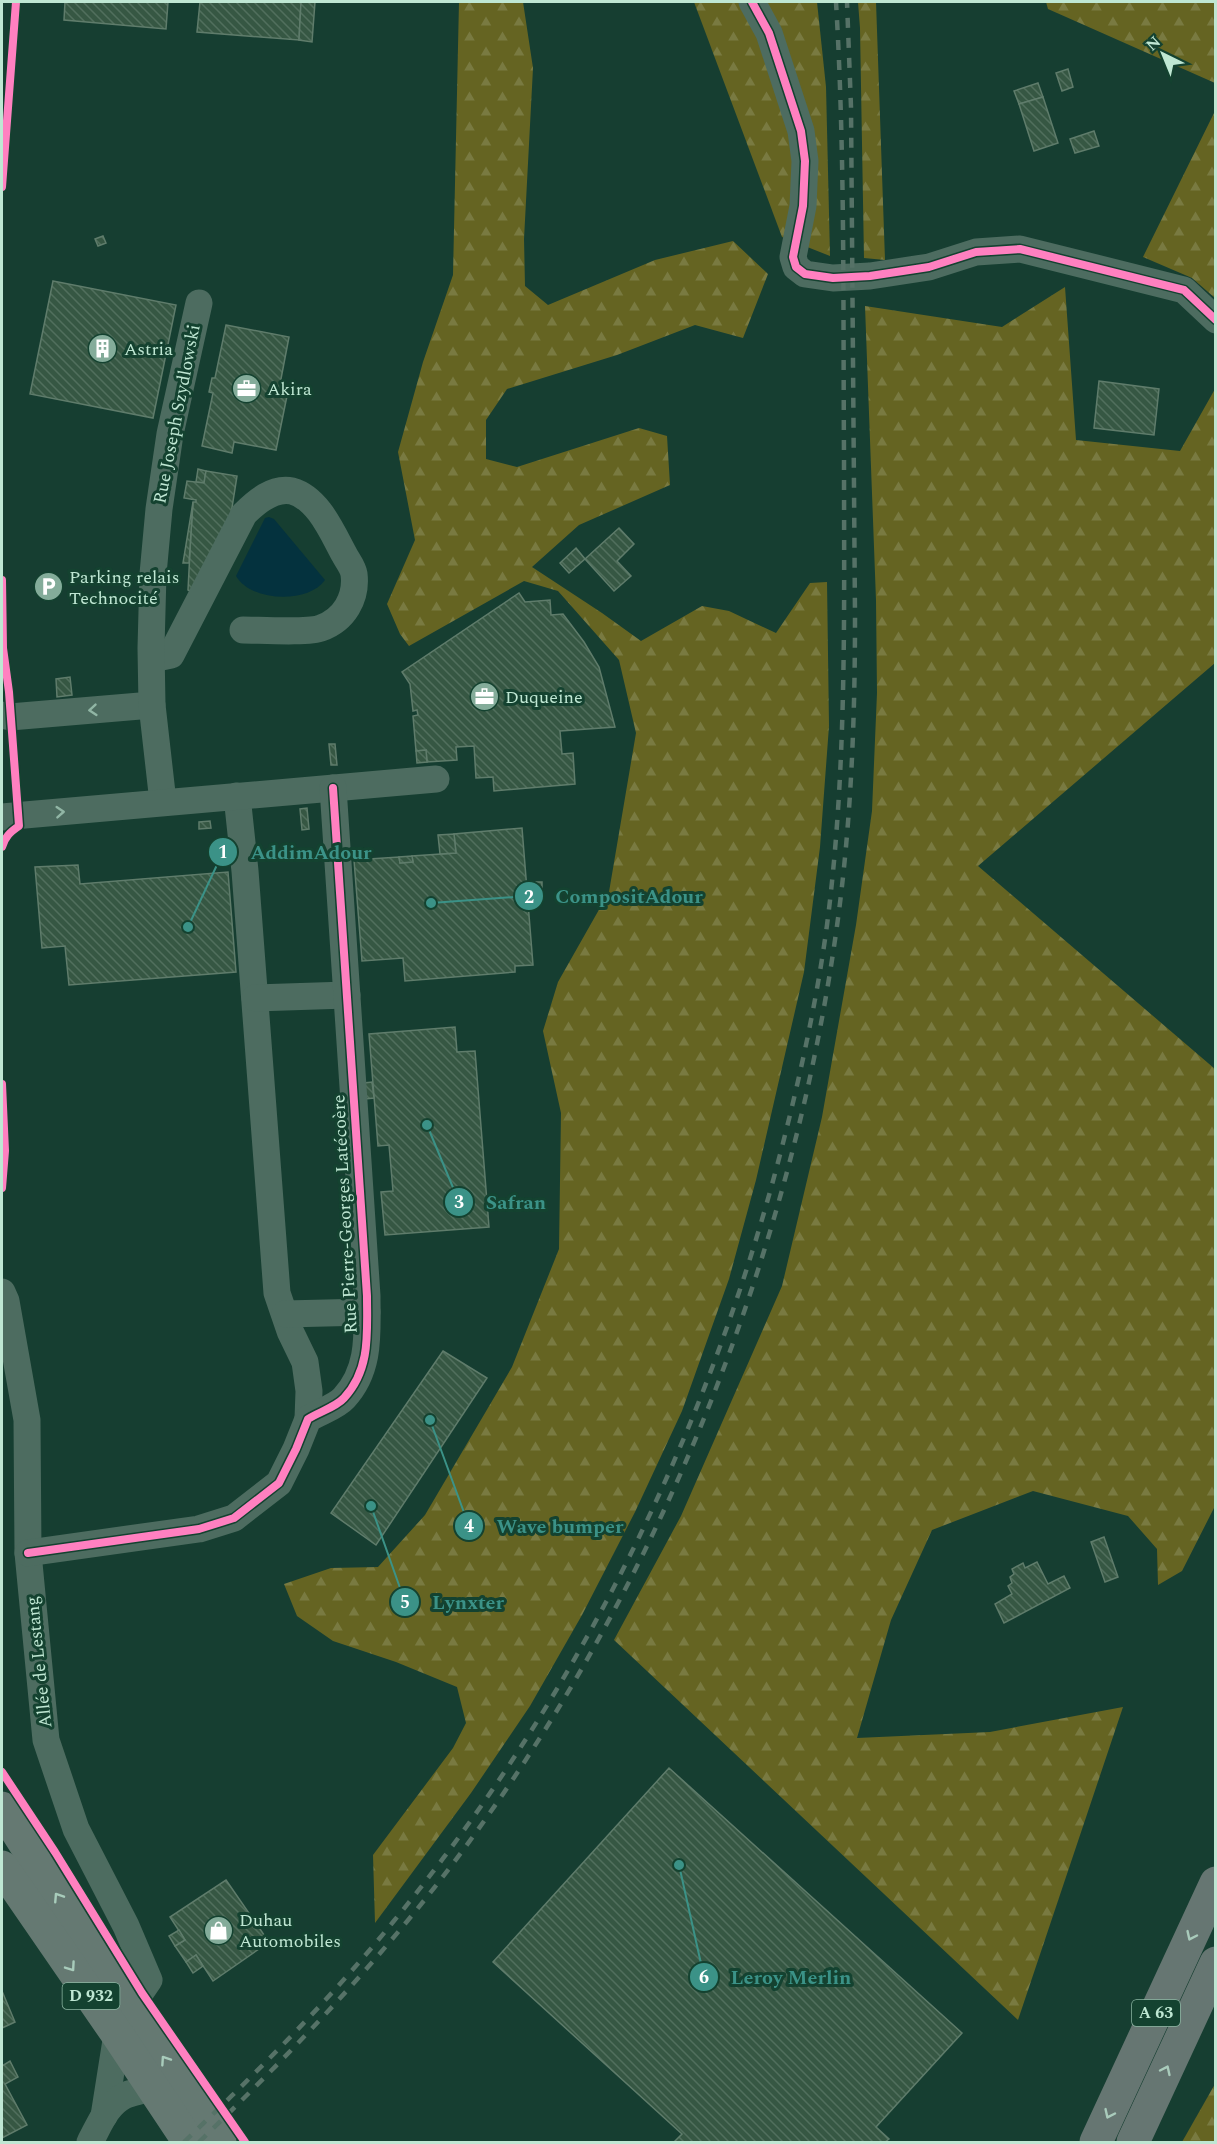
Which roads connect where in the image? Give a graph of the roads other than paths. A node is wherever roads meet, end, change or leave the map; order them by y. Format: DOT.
graph roads {
  1 [pos="752,2"];
  2 [pos="199,303"];
  3 [pos="1215,320"];
  4 [pos="243,630"];
  5 [pos="152,659"];
  6 [pos="152,705"];
  7 [pos="2,715"];
  8 [pos="436,779"];
  9 [pos="333,788"];
  10 [pos="237,796"];
  11 [pos="163,802"];
  12 [pos="2,817"];
  13 [pos="347,994"];
  14 [pos="255,998"];
  15 [pos="2,1292"];
  16 [pos="367,1312"];
  17 [pos="285,1314"];
  18 [pos="308,1419"];
  19 [pos="28,1553"];
  20 [pos="2,1808"];
  21 [pos="2,1867"];
  22 [pos="1215,1883"];
  23 [pos="1215,1963"];
  24 [pos="123,2021"];
  25 [pos="152,2088"];
  26 [pos="104,2116"];
  27 [pos="188,2126"];
  28 [pos="90,2142"];
  29 [pos="220,2142"];
  30 [pos="1096,2142"];
  31 [pos="1133,2142"];
  1 -- 3 [label="street"];
  2 -- 5 [label="street, Rue Joseph Szydlowski"];
  4 -- 5 [label="street"];
  5 -- 6 [label="street, Rue Joseph Szydlowski"];
  6 -- 7 [label="street, one-way"];
  6 -- 11 [label="street, Rue Joseph Szydlowski"];
  8 -- 9 [label="street"];
  9 -- 10 [label="street"];
  9 -- 13 [label="street, Rue Pierre-Georges Latécoère"];
  10 -- 11 [label="street"];
  10 -- 14 [label="street"];
  12 -- 11 [label="street, one-way"];
  13 -- 14 [label="street"];
  13 -- 16 [label="street, Rue Pierre-Georges Latécoère"];
  14 -- 17 [label="street"];
  15 -- 19 [label="street, Allée de Lestang"];
  16 -- 17 [label="street, Rue Pierre-Georges Latécoère"];
  16 -- 18 [label="street, Rue Pierre-Georges Latécoère"];
  17 -- 18 [label="street"];
  18 -- 19 [label="street"];
  19 -- 24 [label="street, Allée de Lestang"];
  24 -- 20 [label="main road, D 932, one-way"];
  21 -- 24 [label="main road, D 932, one-way"];
  22 -- 30 [label="highway, A 63, one-way"];
  31 -- 23 [label="highway, A 63, one-way"];
  24 -- 25 [label="main road, D 932"];
  24 -- 26 [label="street"];
  27 -- 24 [label="main road, D 932, one-way"];
  25 -- 26 [label="street"];
  25 -- 27 [label="main road, D 932"];
  26 -- 28 [label="street"];
  27 -- 29 [label="main road, D 932"];
}
